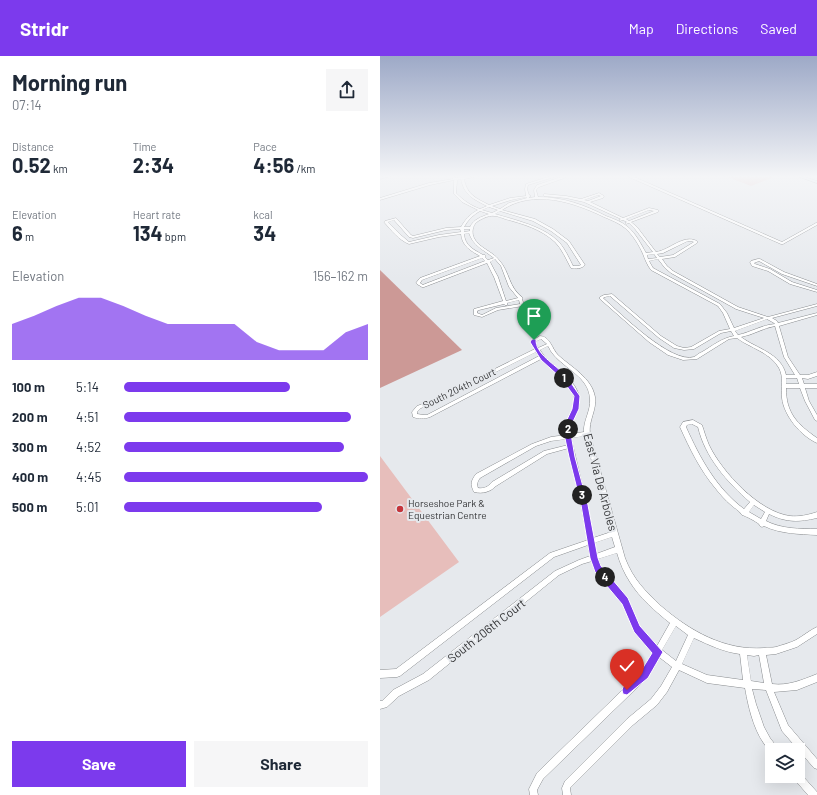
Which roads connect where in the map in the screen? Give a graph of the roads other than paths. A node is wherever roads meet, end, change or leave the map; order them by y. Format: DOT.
graph roads {
  1 [pos="479,210"];
  2 [pos="481,210"];
  3 [pos="500,210"];
  4 [pos="502,210"];
  5 [pos="593,210"];
  6 [pos="606,210"];
  7 [pos="646,210"];
  8 [pos="655,210"];
  9 [pos="708,210"];
  10 [pos="493,214"];
  11 [pos="624,220"];
  12 [pos="617,222"];
  13 [pos="629,222"];
  14 [pos="817,224"];
  15 [pos="623,225"];
  16 [pos="462,230"];
  17 [pos="472,230"];
  18 [pos="654,253"];
  19 [pos="490,254"];
  20 [pos="645,254"];
  21 [pos="482,257"];
  22 [pos="496,258"];
  23 [pos="660,259"];
  24 [pos="646,260"];
  25 [pos="487,261"];
  26 [pos="817,285"];
  27 [pos="817,291"];
  28 [pos="521,298"];
  29 [pos="504,301"];
  30 [pos="817,305"];
  31 [pos="507,307"];
  32 [pos="817,314"];
  33 [pos="636,317"];
  34 [pos="770,318"];
  35 [pos="627,320"];
  36 [pos="644,323"];
  37 [pos="778,324"];
  38 [pos="634,327"];
  39 [pos="731,330"];
  40 [pos="737,337"];
  41 [pos="550,344"];
  42 [pos="680,348"];
  43 [pos="688,349"];
  44 [pos="537,350"];
  45 [pos="541,357"];
  46 [pos="675,357"];
  47 [pos="695,358"];
  48 [pos="817,374"];
  49 [pos="784,376"];
  50 [pos="799,377"];
  51 [pos="784,386"];
  52 [pos="802,386"];
  53 [pos="817,386"];
  54 [pos="817,419"];
  55 [pos="587,434"];
  56 [pos="568,436"];
  57 [pos="817,441"];
  58 [pos="570,446"];
  59 [pos="753,503"];
  60 [pos="768,511"];
  61 [pos="744,513"];
  62 [pos="817,515"];
  63 [pos="762,524"];
  64 [pos="817,532"];
  65 [pos="614,533"];
  66 [pos="591,542"];
  67 [pos="619,549"];
  68 [pos="594,558"];
  69 [pos="674,623"];
  70 [pos="817,630"];
  71 [pos="692,635"];
  72 [pos="743,651"];
  73 [pos="658,652"];
  74 [pos="762,652"];
  75 [pos="677,666"];
  76 [pos="380,674"];
  77 [pos="817,678"];
  78 [pos="746,684"];
  79 [pos="769,688"];
  80 [pos="380,706"];
  81 [pos="768,743"];
  82 [pos="817,765"];
  83 [pos="803,783"];
  84 [pos="534,795"];
  85 [pos="567,795"];
  86 [pos="814,795"];
  1 -- 16 [label="street"];
  2 -- 10 [label="street"];
  3 -- 10 [label="street"];
  4 -- 10 [label="street"];
  5 -- 12 [label="street"];
  6 -- 11 [label="street"];
  7 -- 11 [label="street"];
  8 -- 13 [label="street"];
  9 -- 14 [label="street"];
  10 -- 17 [label="street"];
  11 -- 12 [label="street"];
  11 -- 13 [label="street"];
  12 -- 15 [label="street"];
  13 -- 15 [label="street"];
  13 -- 18 [label="street"];
  15 -- 20 [label="street"];
  16 -- 16 [label="street"];
  16 -- 17 [label="street"];
  16 -- 21 [label="street"];
  17 -- 19 [label="street"];
  18 -- 20 [label="street"];
  18 -- 23 [label="street"];
  18 -- 23 [label="street"];
  19 -- 21 [label="street"];
  19 -- 22 [label="street"];
  20 -- 24 [label="street"];
  21 -- 25 [label="street"];
  21 -- 25 [label="street"];
  22 -- 25 [label="street"];
  22 -- 28 [label="street"];
  23 -- 24 [label="street"];
  23 -- 34 [label="street"];
  24 -- 39 [label="street"];
  25 -- 29 [label="street"];
  26 -- 27 [label="street"];
  28 -- 29 [label="street"];
  28 -- 31 [label="street"];
  29 -- 31 [label="street"];
  29 -- 31 [label="street"];
  30 -- 34 [label="street"];
  32 -- 37 [label="street"];
  33 -- 35 [label="street"];
  33 -- 35 [label="street"];
  33 -- 36 [label="street"];
  34 -- 37 [label="street"];
  34 -- 39 [label="street"];
  35 -- 38 [label="street"];
  36 -- 38 [label="street"];
  36 -- 42 [label="street"];
  37 -- 40 [label="street"];
  37 -- 50 [label="street"];
  38 -- 46 [label="street"];
  39 -- 40 [label="street"];
  39 -- 43 [label="street"];
  40 -- 47 [label="street"];
  40 -- 49 [label="street"];
  41 -- 44 [label="street, South 204th Court"];
  41 -- 44 [label="street"];
  41 -- 55 [label="street, East Via De Arboles"];
  42 -- 43 [label="street"];
  42 -- 46 [label="street"];
  43 -- 47 [label="street"];
  44 -- 45 [label="street, East Via De Arboles"];
  44 -- 45 [label="street, South 204th Court"];
  45 -- 56 [label="street, East Via De Arboles"];
  46 -- 47 [label="street"];
  48 -- 50 [label="street"];
  49 -- 50 [label="street"];
  49 -- 51 [label="street"];
  50 -- 52 [label="street"];
  51 -- 52 [label="street"];
  51 -- 57 [label="street"];
  52 -- 53 [label="street"];
  52 -- 54 [label="street"];
  55 -- 56 [label="street"];
  55 -- 65 [label="street, East Via De Arboles"];
  56 -- 58 [label="street, East Via De Arboles"];
  56 -- 58 [label="street"];
  58 -- 66 [label="street, East Via De Arboles"];
  59 -- 60 [label="street"];
  59 -- 61 [label="street"];
  59 -- 61 [label="street"];
  60 -- 62 [label="street"];
  60 -- 63 [label="street"];
  61 -- 63 [label="street"];
  63 -- 64 [label="street"];
  65 -- 66 [label="street, South 206th Court"];
  65 -- 67 [label="street, East Via De Arboles"];
  66 -- 68 [label="street, East Via De Arboles"];
  66 -- 76 [label="street, South 206th Court"];
  67 -- 68 [label="street, South 206th Court"];
  67 -- 69 [label="street, East Via De Arboles"];
  68 -- 73 [label="street, East Via De Arboles"];
  68 -- 80 [label="street, South 206th Court"];
  69 -- 71 [label="street, East Via De Arboles"];
  69 -- 73 [label="street"];
  70 -- 74 [label="street, East Via De Arboles"];
  71 -- 72 [label="street, East Via De Arboles"];
  71 -- 75 [label="street"];
  72 -- 74 [label="street, East Via De Arboles"];
  72 -- 78 [label="street"];
  73 -- 75 [label="street, East Via De Arboles"];
  73 -- 84 [label="street"];
  74 -- 79 [label="street"];
  75 -- 78 [label="street, East Via De Arboles"];
  75 -- 85 [label="street"];
  77 -- 79 [label="street, East Via De Arboles"];
  78 -- 79 [label="street, East Via De Arboles"];
  78 -- 81 [label="street"];
  79 -- 82 [label="street"];
  83 -- 86 [label="street"];
}
